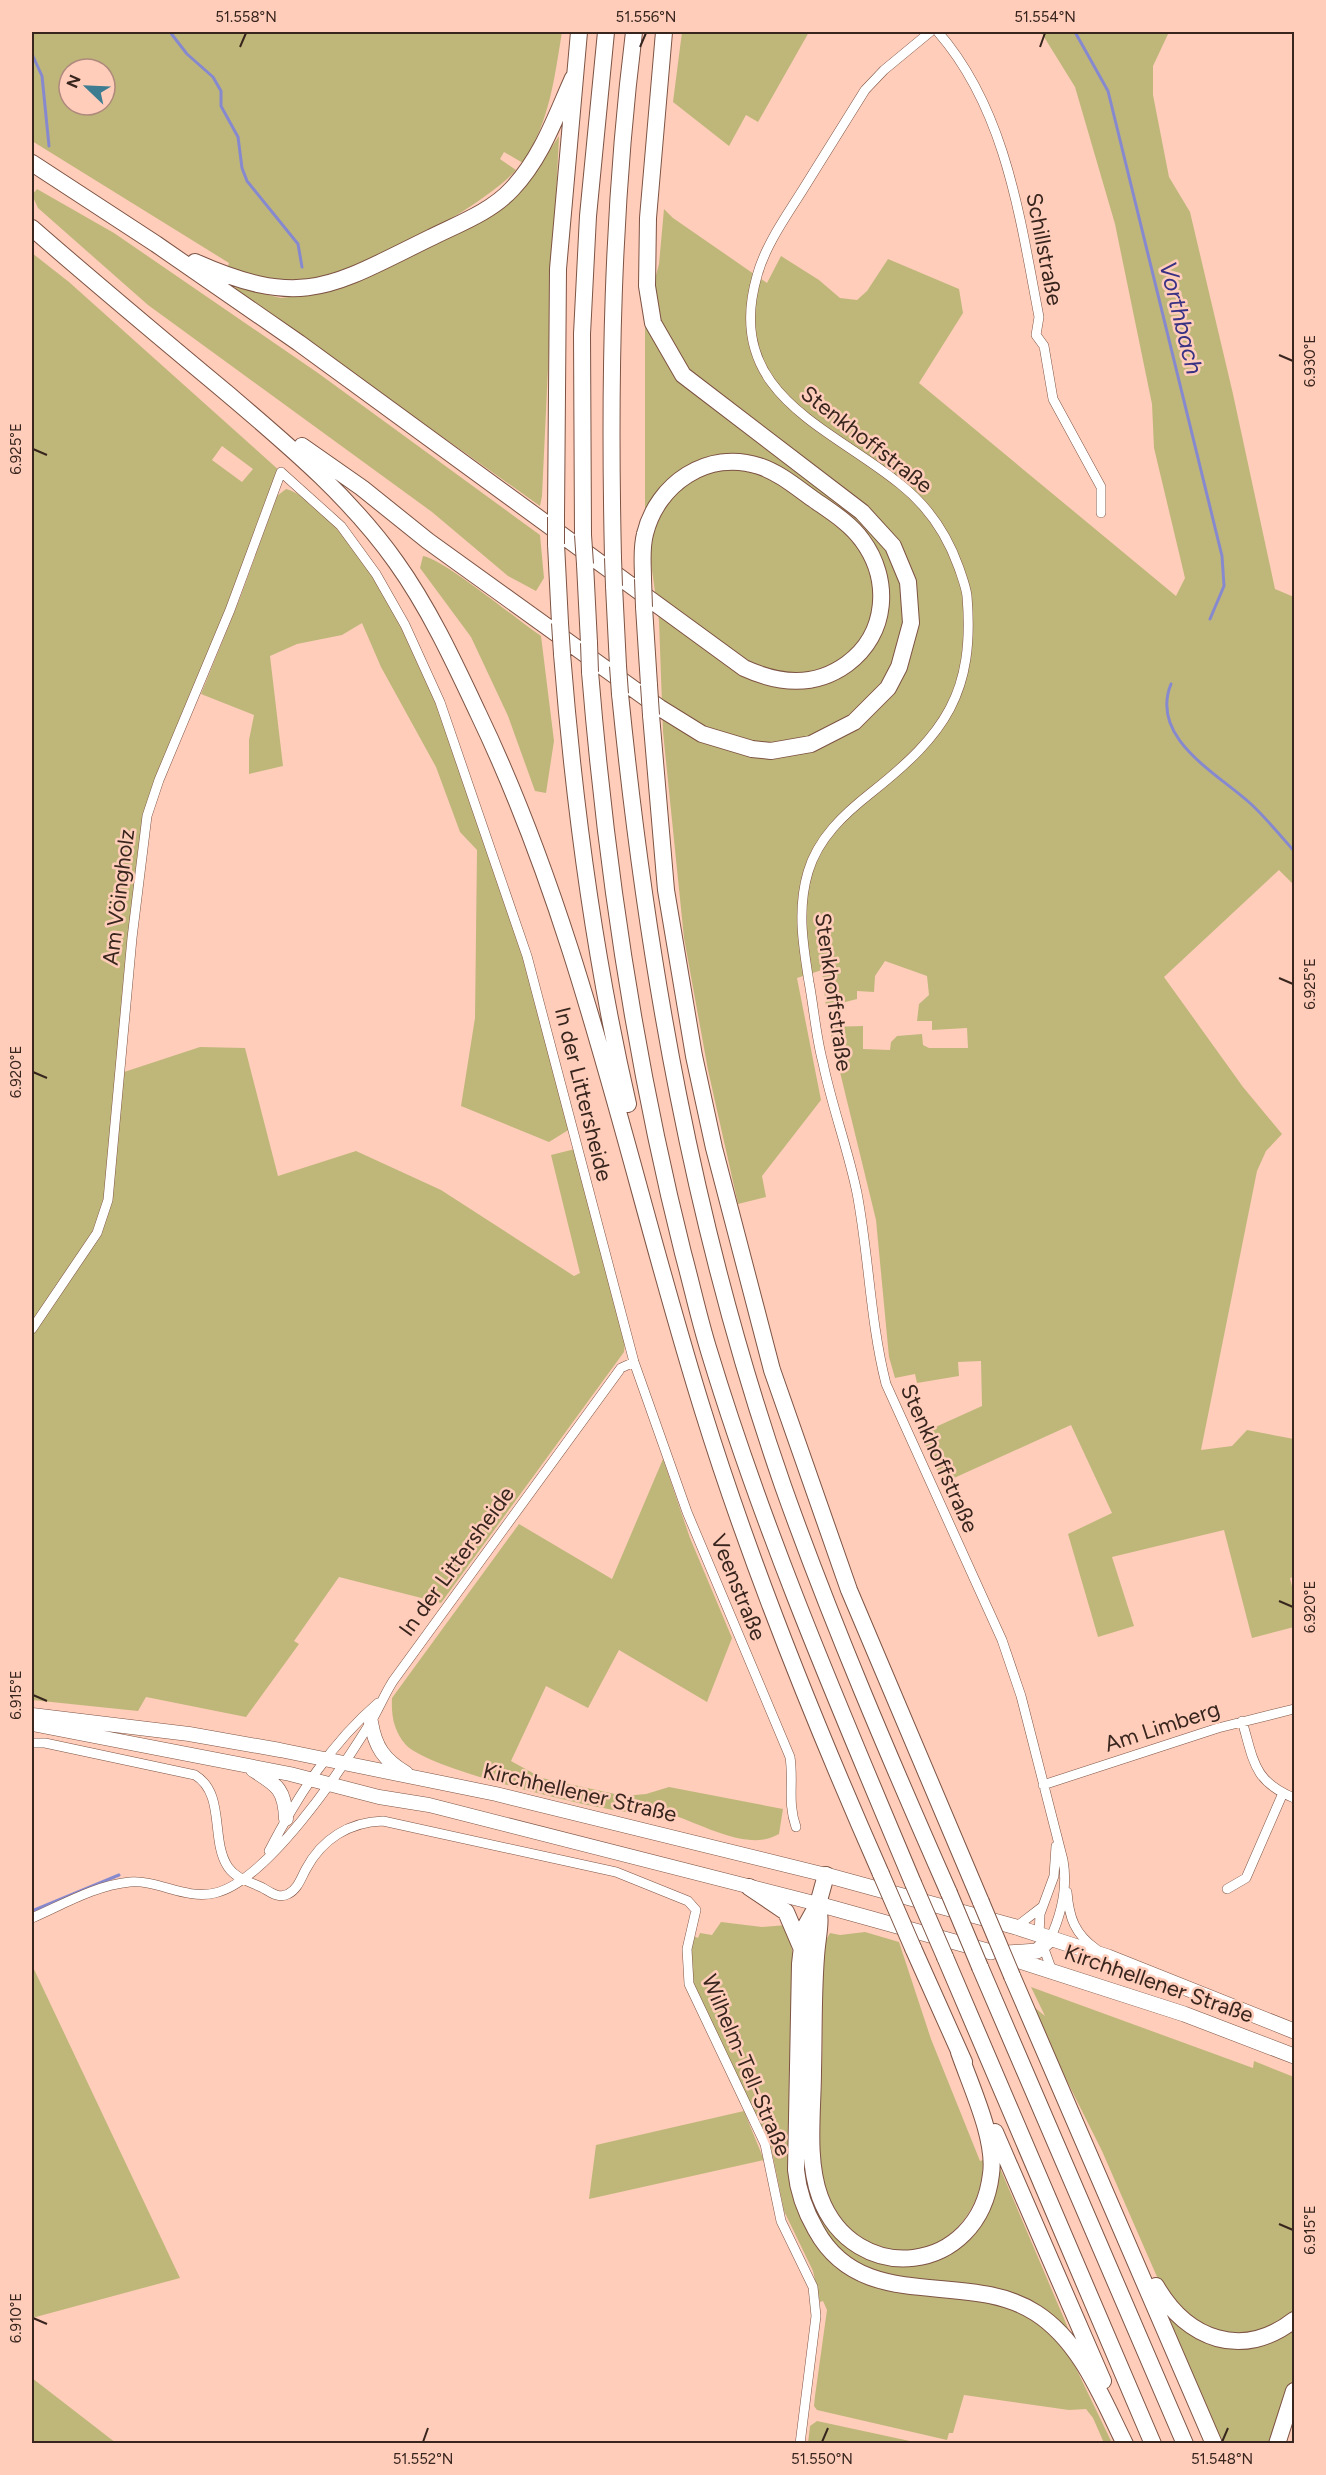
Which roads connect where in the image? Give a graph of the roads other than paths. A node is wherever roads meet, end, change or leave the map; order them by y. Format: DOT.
graph roads {
  1 [pos="579,32"];
  2 [pos="606,32"];
  3 [pos="634,32"];
  4 [pos="664,32"];
  5 [pos="930,32"];
  6 [pos="938,32"];
  7 [pos="573,78"];
  8 [pos="32,163"];
  9 [pos="32,228"];
  10 [pos="156,244"];
  11 [pos="220,388"];
  12 [pos="281,472"];
  13 [pos="1101,513"];
  14 [pos="548,518"];
  15 [pos="674,1074"];
  16 [pos="730,1209"];
  17 [pos="678,1324"];
  18 [pos="32,1329"];
  19 [pos="634,1362"];
  20 [pos="380,1702"];
  21 [pos="1294,1709"];
  22 [pos="32,1715"];
  23 [pos="1242,1721"];
  24 [pos="371,1722"];
  25 [pos="32,1724"];
  26 [pos="32,1743"];
  27 [pos="327,1760"];
  28 [pos="341,1763"];
  29 [pos="246,1766"];
  30 [pos="413,1777"];
  31 [pos="313,1779"];
  32 [pos="329,1784"];
  33 [pos="1043,1785"];
  34 [pos="1283,1793"];
  35 [pos="1294,1798"];
  36 [pos="286,1819"];
  37 [pos="796,1827"];
  38 [pos="1056,1841"];
  39 [pos="265,1858"];
  40 [pos="826,1875"];
  41 [pos="243,1880"];
  42 [pos="1067,1880"];
  43 [pos="749,1887"];
  44 [pos="1227,1889"];
  45 [pos="818,1904"];
  46 [pos="1042,1907"];
  47 [pos="32,1918"];
  48 [pos="1016,1927"];
  49 [pos="1044,1940"];
  50 [pos="802,1949"];
  51 [pos="1002,1954"];
  52 [pos="1108,1957"];
  53 [pos="1052,1971"];
  54 [pos="1294,2031"];
  55 [pos="959,2052"];
  56 [pos="1294,2056"];
  57 [pos="1118,2218"];
  58 [pos="1294,2320"];
  59 [pos="1294,2391"];
  60 [pos="800,2444"];
  61 [pos="1126,2444"];
  62 [pos="1153,2444"];
  63 [pos="1185,2444"];
  64 [pos="1214,2444"];
  65 [pos="1276,2444"];
  1 -- 7 [label="highway"];
  2 -- 62 [label="highway, bridge"];
  3 -- 15 [label="highway, bridge"];
  4 -- 11 [label="highway"];
  5 -- 33 [label="street, Stenkhoffstraße"];
  6 -- 13 [label="street, Schillstraße"];
  7 -- 10 [label="highway"];
  7 -- 14 [label="highway"];
  8 -- 10 [label="highway"];
  9 -- 11 [label="highway"];
  10 -- 14 [label="highway"];
  11 -- 17 [label="highway"];
  12 -- 18 [label="street, Am Vöingholz"];
  12 -- 19 [label="street, In der Littersheide"];
  14 -- 16 [label="highway, bridge"];
  14 -- 17 [label="highway, bridge"];
  15 -- 16 [label="highway"];
  15 -- 63 [label="highway, bridge"];
  16 -- 57 [label="highway, bridge"];
  17 -- 55 [label="highway, bridge"];
  19 -- 20 [label="street, In der Littersheide"];
  19 -- 37 [label="street, Veenstraße"];
  20 -- 24 [label="street, In der Littersheide"];
  20 -- 27 [label="street, In der Littersheide"];
  21 -- 23 [label="street, Am Limberg"];
  22 -- 27 [label="main road, Kirchhellener Straße"];
  23 -- 33 [label="street, Am Limberg"];
  23 -- 34 [label="street"];
  24 -- 28 [label="street, In der Littersheide"];
  24 -- 30 [label="main road"];
  25 -- 29 [label="main road, Kirchhellener Straße"];
  26 -- 41 [label="street"];
  27 -- 28 [label="main road, Kirchhellener Straße"];
  27 -- 31 [label="street, In der Littersheide"];
  28 -- 30 [label="main road, Kirchhellener Straße"];
  28 -- 32 [label="street, In der Littersheide"];
  29 -- 31 [label="main road, Kirchhellener Straße"];
  29 -- 36 [label="main road"];
  30 -- 40 [label="main road, Kirchhellener Straße"];
  31 -- 32 [label="main road, Kirchhellener Straße"];
  31 -- 36 [label="street, In der Littersheide"];
  32 -- 39 [label="street, In der Littersheide"];
  32 -- 43 [label="main road, Kirchhellener Straße"];
  33 -- 38 [label="street, Stenkhoffstraße"];
  34 -- 35 [label="street"];
  34 -- 44 [label="street"];
  36 -- 39 [label="street, In der Littersheide"];
  38 -- 42 [label="street, Stenkhoffstraße"];
  38 -- 46 [label="street, Stenkhoffstraße"];
  39 -- 41 [label="street, In der Littersheide"];
  40 -- 45 [label="highway"];
  40 -- 48 [label="main road, Kirchhellener Straße"];
  41 -- 47 [label="street, In der Littersheide"];
  41 -- 60 [label="street, Wilhelm-Tell-Straße"];
  42 -- 49 [label="street, Stenkhoffstraße"];
  42 -- 52 [label="street, Kirchhellener Straße"];
  43 -- 45 [label="main road, Kirchhellener Straße"];
  43 -- 50 [label="highway"];
  45 -- 50 [label="highway"];
  45 -- 51 [label="main road, Kirchhellener Straße"];
  45 -- 55 [label="highway"];
  46 -- 48 [label="street"];
  46 -- 49 [label="street, Stenkhoffstraße"];
  48 -- 49 [label="main road, Kirchhellener Straße"];
  49 -- 51 [label="main road, Kirchhellener Straße"];
  49 -- 52 [label="main road, Kirchhellener Straße"];
  49 -- 53 [label="street, Stenkhoffstraße"];
  50 -- 61 [label="highway"];
  51 -- 53 [label="main road, Kirchhellener Straße"];
  52 -- 54 [label="main road, Kirchhellener Straße"];
  53 -- 56 [label="main road, Kirchhellener Straße"];
  55 -- 61 [label="highway"];
  57 -- 58 [label="highway"];
  57 -- 64 [label="highway"];
  59 -- 65 [label="highway"];
}
